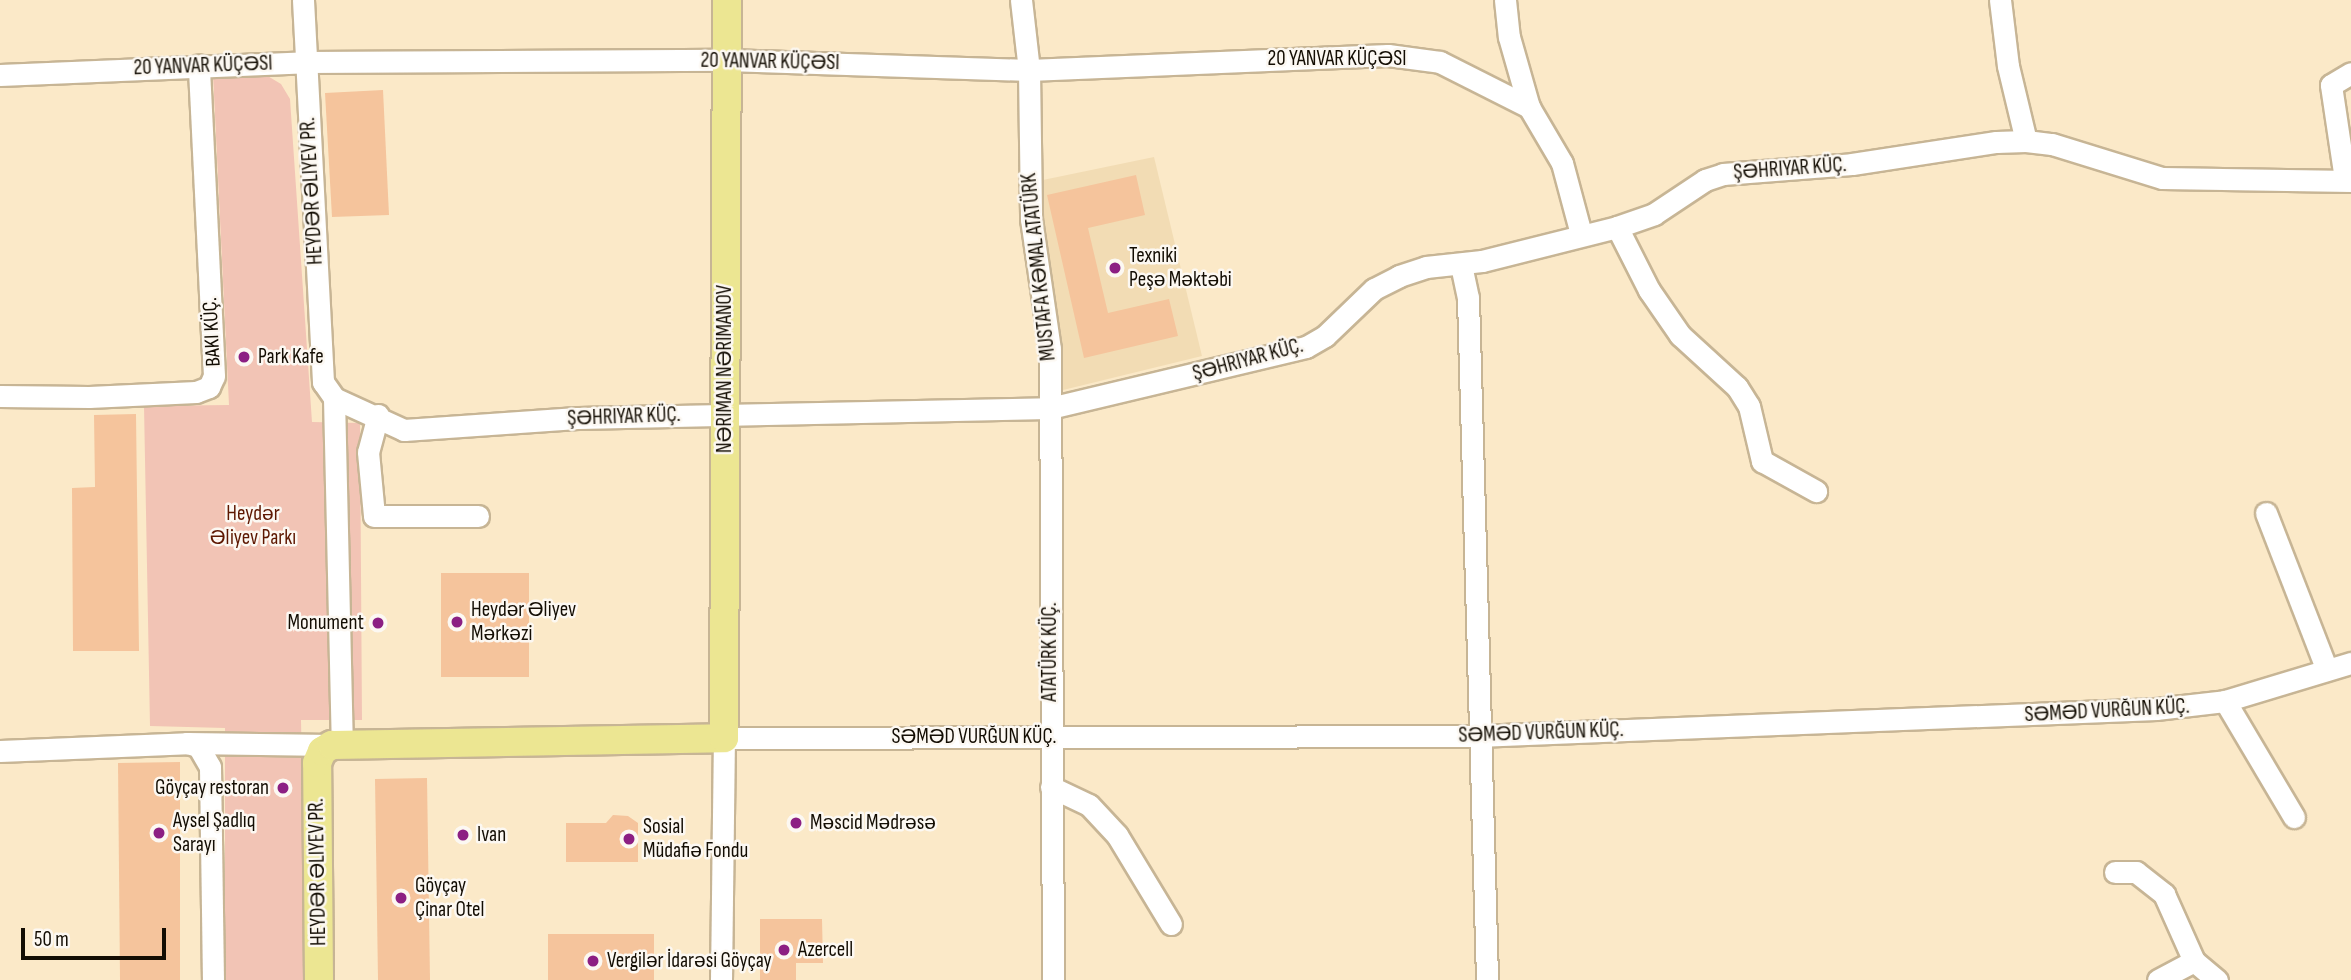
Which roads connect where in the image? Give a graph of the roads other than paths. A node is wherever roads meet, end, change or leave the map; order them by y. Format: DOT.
graph roads {
  1 [pos="303,0"];
  2 [pos="727,0"];
  3 [pos="1021,0"];
  4 [pos="1505,0"];
  5 [pos="2000,0"];
  6 [pos="727,60"];
  7 [pos="306,61"];
  8 [pos="199,65"];
  9 [pos="1029,70"];
  10 [pos="2351,73"];
  11 [pos="0,75"];
  12 [pos="1529,107"];
  13 [pos="2026,141"];
  14 [pos="2348,180"];
  15 [pos="1617,227"];
  16 [pos="1581,234"];
  17 [pos="1461,265"];
  18 [pos="328,390"];
  19 [pos="0,396"];
  20 [pos="1050,408"];
  21 [pos="725,414"];
  22 [pos="378,415"];
  23 [pos="1816,491"];
  24 [pos="2266,513"];
  25 [pos="478,516"];
  26 [pos="2351,663"];
  27 [pos="2327,670"];
  28 [pos="2225,701"];
  29 [pos="1477,736"];
  30 [pos="1049,737"];
  31 [pos="724,738"];
  32 [pos="187,743"];
  33 [pos="330,750"];
  34 [pos="0,751"];
  35 [pos="1051,787"];
  36 [pos="2294,817"];
  37 [pos="2115,872"];
  38 [pos="1171,925"];
  39 [pos="2194,961"];
  40 [pos="213,980"];
  41 [pos="319,980"];
  42 [pos="721,980"];
  43 [pos="1053,980"];
  44 [pos="1487,980"];
  45 [pos="2158,980"];
  46 [pos="2217,980"];
  1 -- 7 [label="street, HEYDƏR ƏLIYEV PR."];
  2 -- 6 [label="main road, NƏRIMAN NƏRIMANOV"];
  3 -- 9 [label="street, MUSTAFA KƏMAL ATATÜRK"];
  4 -- 12 [label="street"];
  5 -- 13 [label="street"];
  6 -- 7 [label="street, 20 YANVAR KÜÇƏSI"];
  6 -- 9 [label="street, 20 YANVAR KÜÇƏSI"];
  6 -- 21 [label="main road, NƏRIMAN NƏRIMANOV"];
  7 -- 8 [label="street, 20 YANVAR KÜÇƏSI"];
  7 -- 18 [label="street, HEYDƏR ƏLIYEV PR."];
  8 -- 11 [label="street, 20 YANVAR KÜÇƏSI"];
  8 -- 19 [label="street"];
  9 -- 12 [label="street, 20 YANVAR KÜÇƏSI"];
  9 -- 20 [label="street, MUSTAFA KƏMAL ATATÜRK"];
  10 -- 14 [label="street"];
  12 -- 16 [label="street"];
  13 -- 14 [label="street, ŞƏHRIYAR KÜÇ."];
  13 -- 15 [label="street, ŞƏHRIYAR KÜÇ."];
  15 -- 16 [label="street, ŞƏHRIYAR KÜÇ."];
  15 -- 23 [label="street"];
  16 -- 17 [label="street, ŞƏHRIYAR KÜÇ."];
  17 -- 20 [label="street, ŞƏHRIYAR KÜÇ."];
  17 -- 29 [label="street"];
  18 -- 22 [label="street, ŞƏHRIYAR KÜÇ."];
  18 -- 33 [label="street, HEYDƏR ƏLIYEV PR."];
  20 -- 21 [label="street, ŞƏHRIYAR KÜÇ."];
  20 -- 30 [label="street, ATATÜRK KÜÇ."];
  21 -- 22 [label="street, ŞƏHRIYAR KÜÇ."];
  21 -- 31 [label="main road, NƏRIMAN NƏRIMANOV"];
  22 -- 25 [label="street"];
  24 -- 27 [label="street"];
  26 -- 27 [label="street, SƏMƏD VURĞUN KÜÇ."];
  27 -- 28 [label="street, SƏMƏD VURĞUN KÜÇ."];
  28 -- 29 [label="street, SƏMƏD VURĞUN KÜÇ."];
  28 -- 36 [label="street"];
  29 -- 30 [label="street, SƏMƏD VURĞUN KÜÇ."];
  29 -- 44 [label="street"];
  30 -- 31 [label="street, SƏMƏD VURĞUN KÜÇ."];
  30 -- 35 [label="street, ATATÜRK KÜÇ."];
  31 -- 33 [label="main road"];
  31 -- 42 [label="street"];
  32 -- 33 [label="street"];
  32 -- 34 [label="street"];
  32 -- 40 [label="street"];
  33 -- 41 [label="main road, HEYDƏR ƏLIYEV PR."];
  35 -- 38 [label="street"];
  35 -- 43 [label="street, ATATÜRK KÜÇ."];
  37 -- 39 [label="street"];
  39 -- 45 [label="street"];
  39 -- 46 [label="street"];
}
